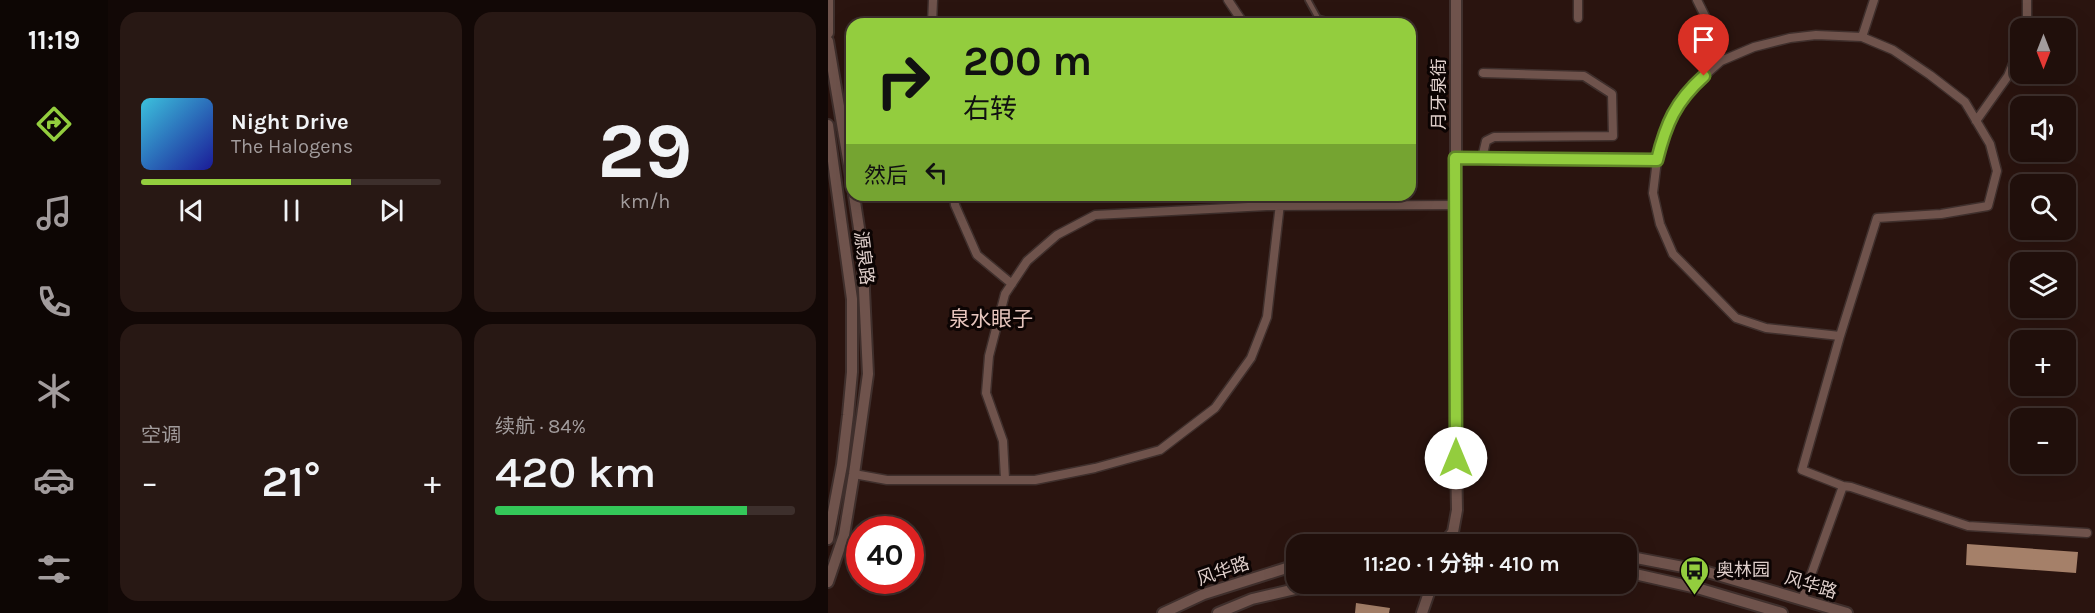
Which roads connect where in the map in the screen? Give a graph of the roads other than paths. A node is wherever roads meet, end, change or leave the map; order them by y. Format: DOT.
graph roads {
  1 [pos="828,0"];
  2 [pos="933,0"];
  3 [pos="1228,0"];
  4 [pos="1308,0"];
  5 [pos="1456,0"];
  6 [pos="1578,0"];
  7 [pos="1696,0"];
  8 [pos="1874,0"];
  9 [pos="2027,0"];
  10 [pos="932,18"];
  11 [pos="1240,18"];
  12 [pos="1318,18"];
  13 [pos="1578,18"];
  14 [pos="2027,18"];
  15 [pos="828,33"];
  16 [pos="1862,37"];
  17 [pos="828,41"];
  18 [pos="1721,61"];
  19 [pos="2010,71"];
  20 [pos="1483,73"];
  21 [pos="1976,121"];
  22 [pos="828,125"];
  23 [pos="846,148"];
  24 [pos="1455,158"];
  25 [pos="1482,158"];
  26 [pos="1657,160"];
  27 [pos="855,201"];
  28 [pos="955,201"];
  29 [pos="1281,201"];
  30 [pos="1455,205"];
  31 [pos="1281,206"];
  32 [pos="1012,284"];
  33 [pos="1840,336"];
  34 [pos="854,474"];
  35 [pos="1005,479"];
  36 [pos="1843,486"];
  37 [pos="1451,534"];
  38 [pos="2087,534"];
  39 [pos="828,539"];
  40 [pos="1637,558"];
  41 [pos="1286,568"];
  42 [pos="1637,573"];
  43 [pos="828,582"];
  44 [pos="1286,591"];
  45 [pos="1429,594"];
  46 [pos="1802,600"];
  47 [pos="1163,613"];
  48 [pos="1218,613"];
  49 [pos="1422,613"];
  50 [pos="1782,613"];
  51 [pos="1847,613"];
  1 -- 15 [label="street"];
  2 -- 10 [label="street"];
  3 -- 11 [label="street"];
  4 -- 12 [label="lane"];
  5 -- 24 [label="street, 月牙泉街"];
  6 -- 13 [label="street"];
  7 -- 18 [label="street"];
  8 -- 16 [label="street"];
  9 -- 14 [label="street"];
  16 -- 18 [label="street"];
  16 -- 21 [label="street"];
  17 -- 23 [label="street"];
  18 -- 26 [label="street"];
  19 -- 21 [label="street"];
  20 -- 25 [label="street"];
  21 -- 33 [label="street"];
  22 -- 39 [label="street, 源泉路"];
  24 -- 25 [label="street"];
  24 -- 30 [label="street, 月牙泉街"];
  25 -- 26 [label="street"];
  26 -- 33 [label="street"];
  27 -- 34 [label="street, 源泉路"];
  28 -- 32 [label="street"];
  29 -- 31 [label="street"];
  30 -- 31 [label="street"];
  30 -- 37 [label="street, 月牙泉街"];
  31 -- 32 [label="street"];
  31 -- 35 [label="street"];
  32 -- 35 [label="street"];
  33 -- 36 [label="street"];
  34 -- 35 [label="street"];
  34 -- 43 [label="street, 源泉路"];
  36 -- 38 [label="street"];
  36 -- 46 [label="street"];
  40 -- 46 [label="street, 风华路"];
  41 -- 47 [label="street, 风华路"];
  42 -- 50 [label="street"];
  44 -- 48 [label="street"];
  45 -- 49 [label="street"];
  46 -- 51 [label="street, 风华路"];
}
